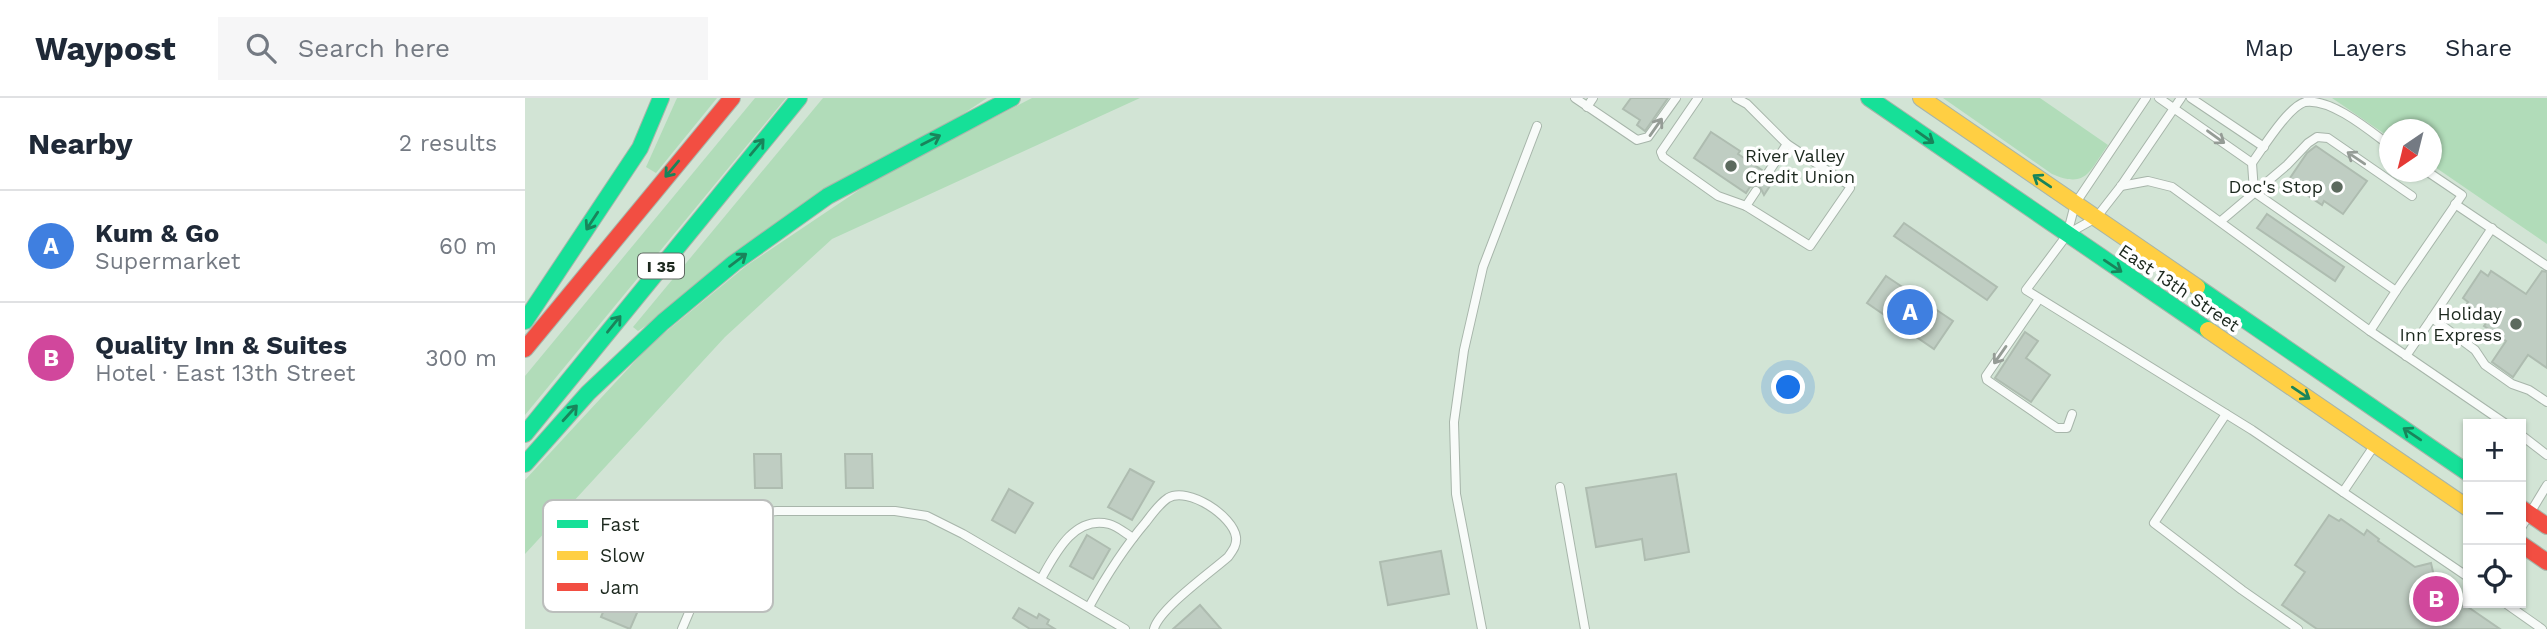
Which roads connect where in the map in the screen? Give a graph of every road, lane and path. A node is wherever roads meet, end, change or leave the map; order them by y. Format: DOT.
graph roads {
  1 [pos="661,98"];
  2 [pos="731,98"];
  3 [pos="799,98"];
  4 [pos="1013,98"];
  5 [pos="1575,98"];
  6 [pos="1593,98"];
  7 [pos="1676,98"];
  8 [pos="1698,98"];
  9 [pos="1736,98"];
  10 [pos="1869,98"];
  11 [pos="1921,98"];
  12 [pos="2146,98"];
  13 [pos="2159,98"];
  14 [pos="2181,98"];
  15 [pos="2191,98"];
  16 [pos="1749,101"];
  17 [pos="1587,107"];
  18 [pos="2175,108"];
  19 [pos="1537,126"];
  20 [pos="2379,138"];
  21 [pos="1787,144"];
  22 [pos="2264,147"];
  23 [pos="2252,163"];
  24 [pos="1767,173"];
  25 [pos="2442,181"];
  26 [pos="2121,186"];
  27 [pos="1756,191"];
  28 [pos="2254,192"];
  29 [pos="2412,196"];
  30 [pos="2075,204"];
  31 [pos="2455,204"];
  32 [pos="1746,206"];
  33 [pos="2096,218"];
  34 [pos="2221,221"];
  35 [pos="2492,228"];
  36 [pos="2067,235"];
  37 [pos="2547,266"];
  38 [pos="2396,291"];
  39 [pos="2039,299"];
  40 [pos="2432,318"];
  41 [pos="525,321"];
  42 [pos="2370,331"];
  43 [pos="525,349"];
  44 [pos="2406,356"];
  45 [pos="2547,402"];
  46 [pos="2072,414"];
  47 [pos="2226,414"];
  48 [pos="2499,419"];
  49 [pos="525,434"];
  50 [pos="2526,439"];
  51 [pos="2376,444"];
  52 [pos="2547,455"];
  53 [pos="525,464"];
  54 [pos="2463,469"];
  55 [pos="2547,485"];
  56 [pos="1560,487"];
  57 [pos="2343,492"];
  58 [pos="2463,505"];
  59 [pos="773,510"];
  60 [pos="2526,514"];
  61 [pos="2526,518"];
  62 [pos="2547,526"];
  63 [pos="1133,538"];
  64 [pos="2522,545"];
  65 [pos="2547,562"];
  66 [pos="2463,574"];
  67 [pos="1041,579"];
  68 [pos="1089,607"];
  69 [pos="2512,608"];
  70 [pos="689,612"];
  71 [pos="682,629"];
  72 [pos="1125,629"];
  73 [pos="1154,629"];
  74 [pos="1482,629"];
  75 [pos="1585,629"];
  76 [pos="2298,629"];
  77 [pos="2542,629"];
  1 -- 41 [label="main road, one-way"];
  2 -- 43 [label="main road, one-way"];
  49 -- 3 [label="main road, I 35, one-way"];
  53 -- 4 [label="main road, one-way"];
  5 -- 17 [label="lane"];
  6 -- 17 [label="lane"];
  17 -- 7 [label="lane, one-way"];
  8 -- 32 [label="lane"];
  9 -- 16 [label="lane"];
  10 -- 36 [label="main road, East 13th Street, one-way"];
  30 -- 11 [label="main road, East 13th Street, one-way"];
  12 -- 30 [label="lane"];
  13 -- 18 [label="lane"];
  14 -- 18 [label="lane"];
  15 -- 22 [label="lane"];
  16 -- 21 [label="lane"];
  18 -- 23 [label="lane, one-way"];
  18 -- 26 [label="lane"];
  19 -- 74 [label="lane"];
  20 -- 22 [label="lane"];
  21 -- 24 [label="lane"];
  21 -- 32 [label="lane"];
  22 -- 23 [label="lane"];
  23 -- 28 [label="lane"];
  25 -- 31 [label="lane"];
  26 -- 33 [label="lane"];
  26 -- 34 [label="lane"];
  27 -- 32 [label="lane"];
  29 -- 28 [label="lane, one-way"];
  28 -- 34 [label="lane"];
  28 -- 38 [label="lane"];
  30 -- 33 [label="main road, East 13th Street"];
  30 -- 36 [label="lane"];
  31 -- 35 [label="lane"];
  31 -- 38 [label="lane"];
  33 -- 36 [label="lane"];
  54 -- 33 [label="main road, East 13th Street, one-way"];
  34 -- 42 [label="lane"];
  35 -- 37 [label="lane"];
  35 -- 40 [label="lane"];
  36 -- 39 [label="lane"];
  36 -- 51 [label="main road, East 13th Street, one-way"];
  38 -- 42 [label="lane"];
  39 -- 46 [label="lane, one-way"];
  39 -- 47 [label="lane"];
  40 -- 44 [label="lane"];
  40 -- 45 [label="lane"];
  42 -- 44 [label="lane"];
  44 -- 48 [label="lane"];
  47 -- 57 [label="lane"];
  47 -- 76 [label="lane"];
  50 -- 52 [label="lane"];
  51 -- 57 [label="lane"];
  51 -- 58 [label="main road, East 13th Street"];
  55 -- 60 [label="lane"];
  56 -- 75 [label="lane"];
  57 -- 66 [label="lane"];
  59 -- 67 [label="lane"];
  61 -- 62 [label="main road"];
  63 -- 67 [label="lane"];
  63 -- 68 [label="lane"];
  63 -- 73 [label="lane"];
  64 -- 65 [label="main road"];
  67 -- 68 [label="lane"];
  68 -- 72 [label="lane"];
  69 -- 77 [label="lane"];
  70 -- 71 [label="lane"];
}
